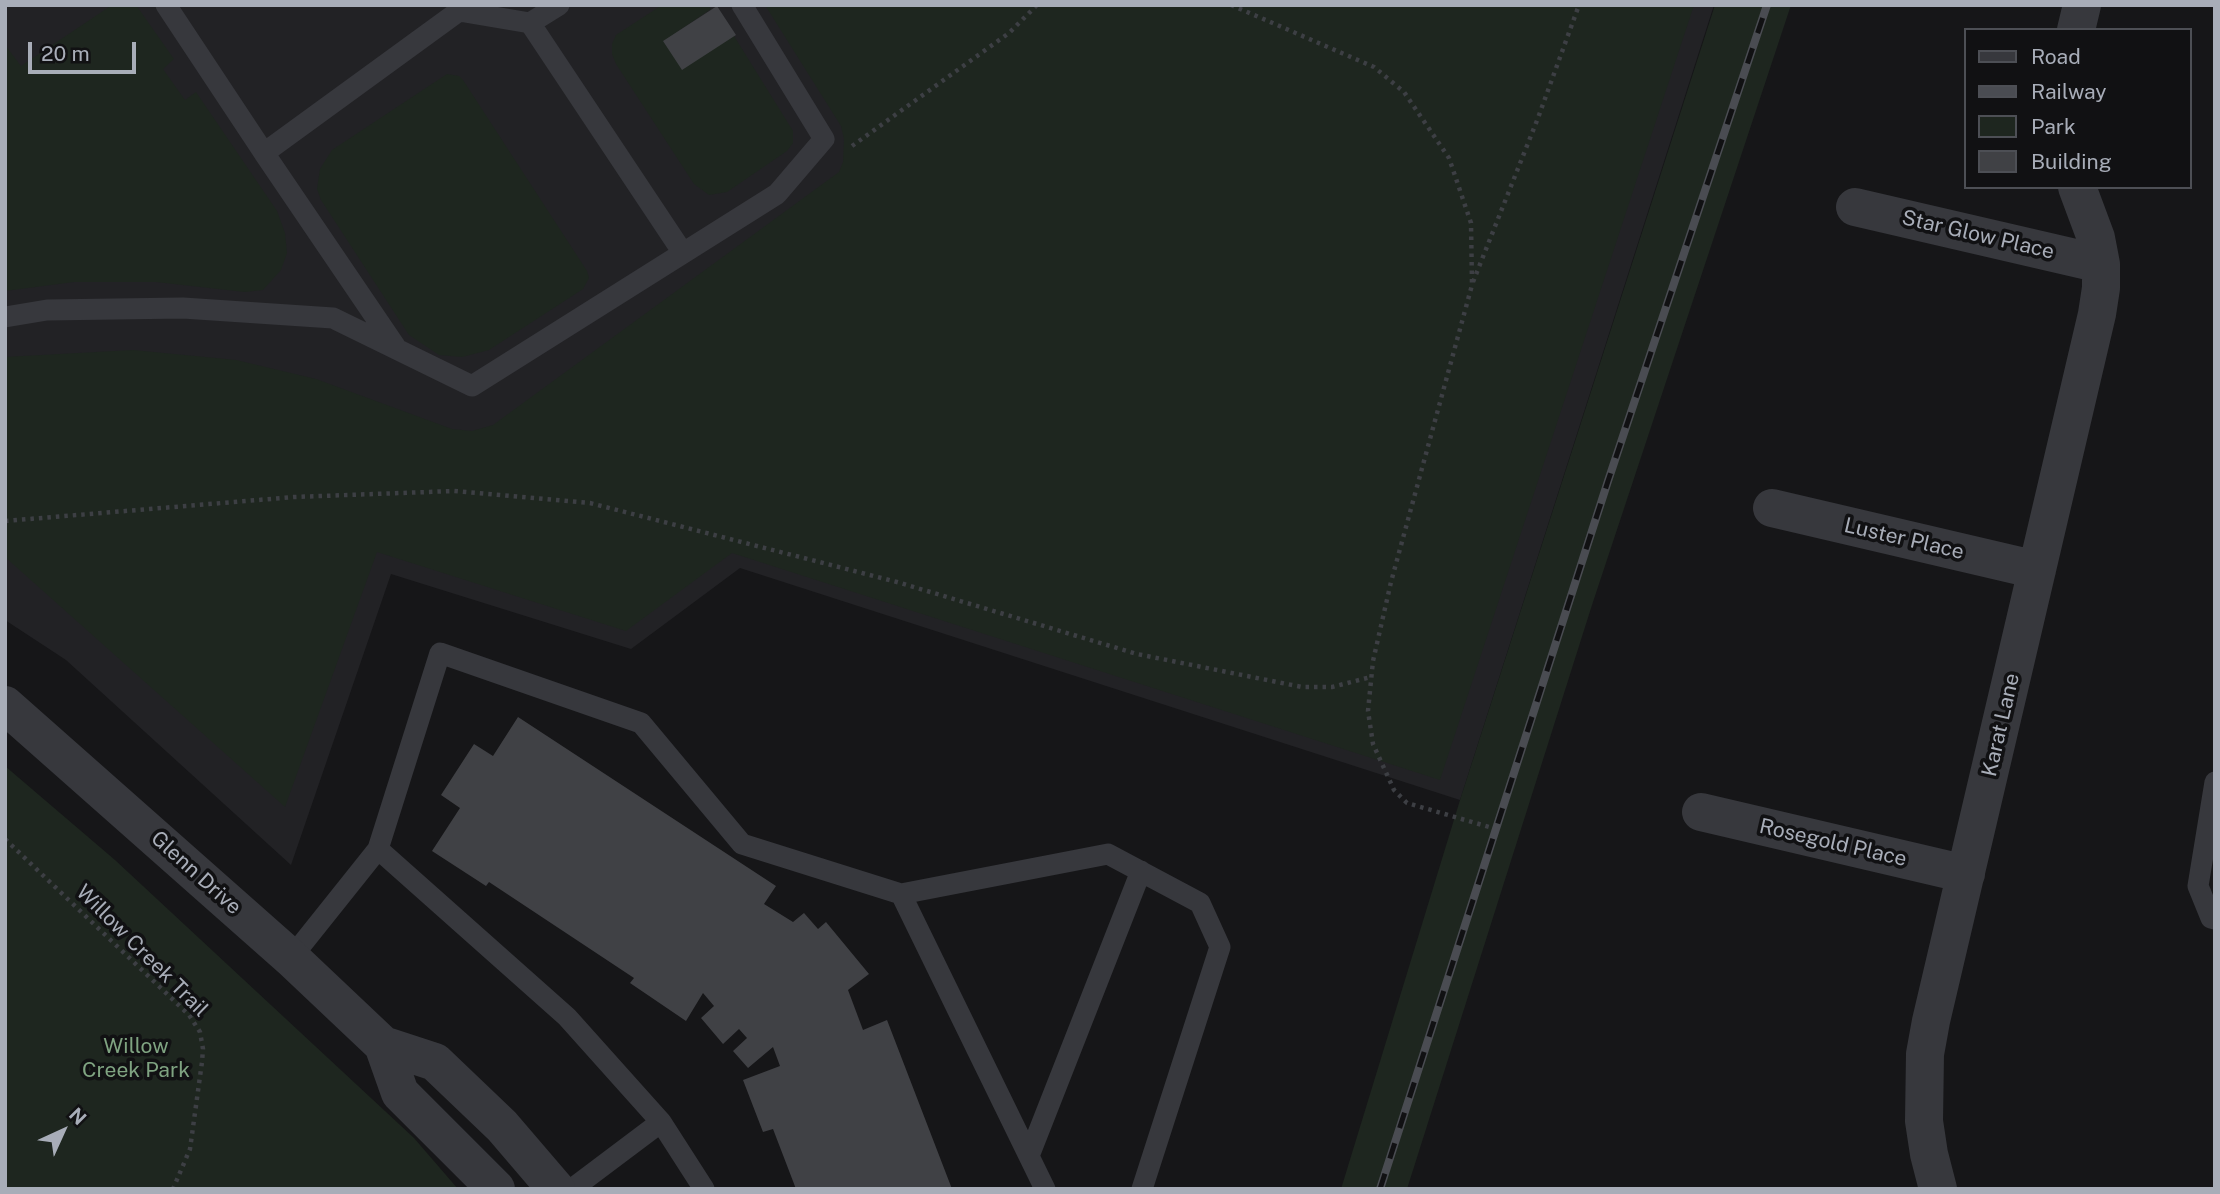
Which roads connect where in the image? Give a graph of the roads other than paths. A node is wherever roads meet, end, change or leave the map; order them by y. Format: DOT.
graph roads {
  1 [pos="166,5"];
  2 [pos="559,5"];
  3 [pos="742,5"];
  4 [pos="2082,5"];
  5 [pos="530,23"];
  6 [pos="2076,28"];
  7 [pos="264,153"];
  8 [pos="2078,189"];
  9 [pos="1855,207"];
  10 [pos="683,253"];
  11 [pos="2101,264"];
  12 [pos="5,317"];
  13 [pos="397,349"];
  14 [pos="1772,508"];
  15 [pos="2037,570"];
  16 [pos="5,705"];
  17 [pos="2215,782"];
  18 [pos="1701,812"];
  19 [pos="379,849"];
  20 [pos="1141,872"];
  21 [pos="1966,874"];
  22 [pos="901,894"];
  23 [pos="2215,919"];
  24 [pos="291,958"];
  25 [pos="383,1045"];
  26 [pos="661,1122"];
  27 [pos="1029,1156"];
  28 [pos="1936,1188"];
  29 [pos="496,1189"];
  30 [pos="556,1189"];
  31 [pos="572,1189"];
  32 [pos="704,1189"];
  33 [pos="1045,1189"];
  34 [pos="1142,1189"];
  1 -- 7 [label="lane"];
  2 -- 5 [label="lane"];
  3 -- 10 [label="lane"];
  4 -- 6 [label="street"];
  5 -- 7 [label="lane"];
  5 -- 10 [label="lane"];
  7 -- 13 [label="lane"];
  8 -- 11 [label="street, Karat Lane"];
  9 -- 11 [label="street, Star Glow Place"];
  10 -- 13 [label="lane"];
  11 -- 15 [label="street, Karat Lane"];
  12 -- 13 [label="lane"];
  14 -- 15 [label="street, Luster Place"];
  15 -- 21 [label="street, Karat Lane"];
  16 -- 24 [label="street, Glenn Drive"];
  17 -- 23 [label="lane"];
  18 -- 21 [label="street, Rosegold Place"];
  19 -- 22 [label="lane"];
  19 -- 24 [label="lane"];
  19 -- 26 [label="lane"];
  20 -- 22 [label="lane"];
  20 -- 27 [label="lane"];
  20 -- 34 [label="lane"];
  21 -- 28 [label="street, Karat Lane"];
  22 -- 27 [label="lane"];
  24 -- 25 [label="street, Glenn Drive"];
  25 -- 29 [label="street, Glenn Drive"];
  25 -- 30 [label="street, Glenn Drive"];
  26 -- 31 [label="lane"];
  26 -- 32 [label="lane"];
  27 -- 33 [label="lane"];
}
